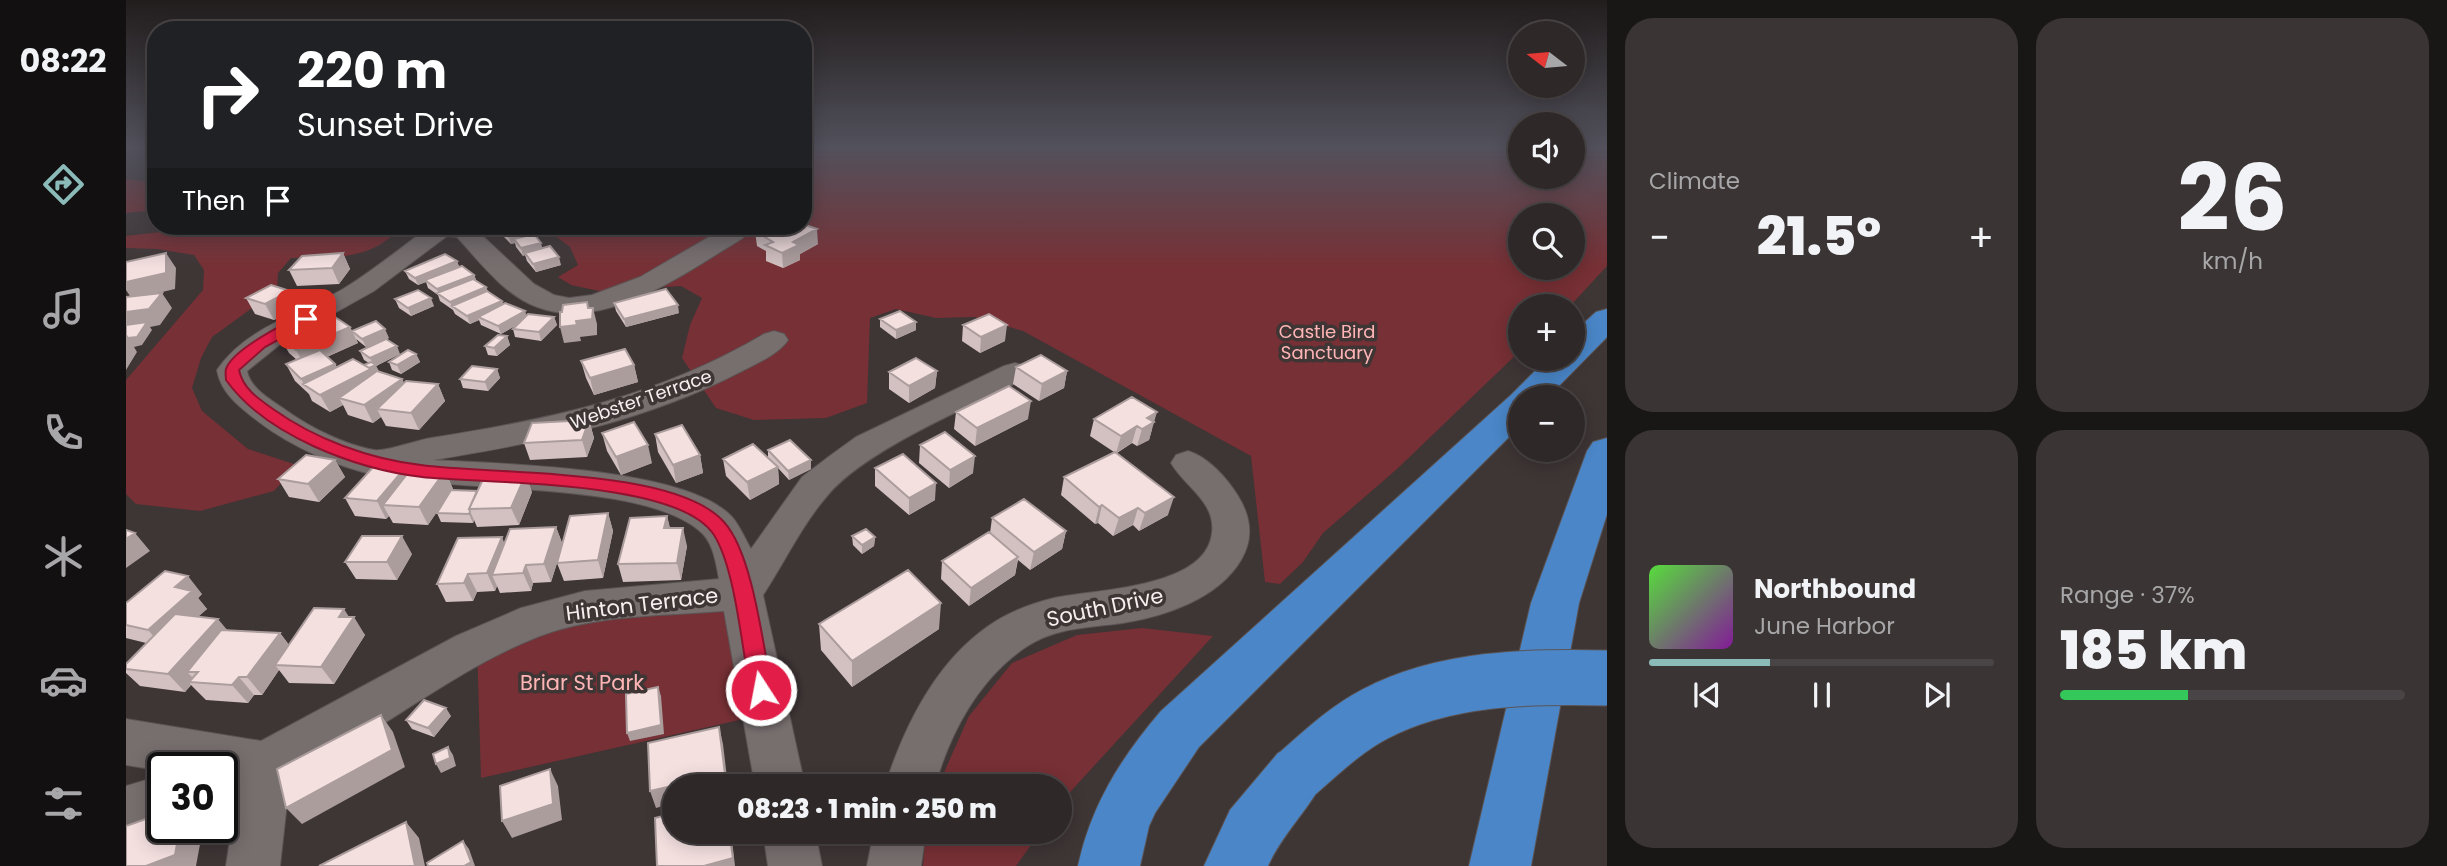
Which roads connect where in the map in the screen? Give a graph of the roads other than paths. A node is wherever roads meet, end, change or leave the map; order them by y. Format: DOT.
graph roads {
  1 [pos="433,235"];
  2 [pos="469,235"];
  3 [pos="729,235"];
  4 [pos="1607,319"];
  5 [pos="774,340"];
  6 [pos="1585,340"];
  7 [pos="1555,371"];
  8 [pos="1015,372"];
  9 [pos="1540,385"];
  10 [pos="1508,416"];
  11 [pos="1607,450"];
  12 [pos="1188,463"];
  13 [pos="378,464"];
  14 [pos="742,593"];
  15 [pos="1607,678"];
  16 [pos="126,742"];
  17 [pos="244,773"];
  18 [pos="778,774"];
  19 [pos="913,774"];
  20 [pos="147,805"];
  21 [pos="126,812"];
  22 [pos="792,844"];
  23 [pos="898,844"];
  24 [pos="253,866"];
  25 [pos="796,866"];
  26 [pos="894,866"];
  27 [pos="1109,866"];
  28 [pos="1236,866"];
  29 [pos="1500,866"];
  1 -- 13 [label="street"];
  2 -- 3 [label="street"];
  4 -- 6 [label="highway"];
  5 -- 13 [label="street, Webster Terrace"];
  7 -- 9 [label="highway"];
  8 -- 14 [label="street, Hinton Terrace"];
  10 -- 27 [label="highway"];
  11 -- 29 [label="highway"];
  12 -- 19 [label="street, South Drive"];
  13 -- 14 [label="street"];
  14 -- 17 [label="street, Hinton Terrace"];
  14 -- 18 [label="street"];
  15 -- 28 [label="highway, bridge"];
  16 -- 17 [label="street"];
  17 -- 24 [label="street"];
  20 -- 21 [label="street"];
  22 -- 25 [label="street"];
  23 -- 26 [label="street"];
}
